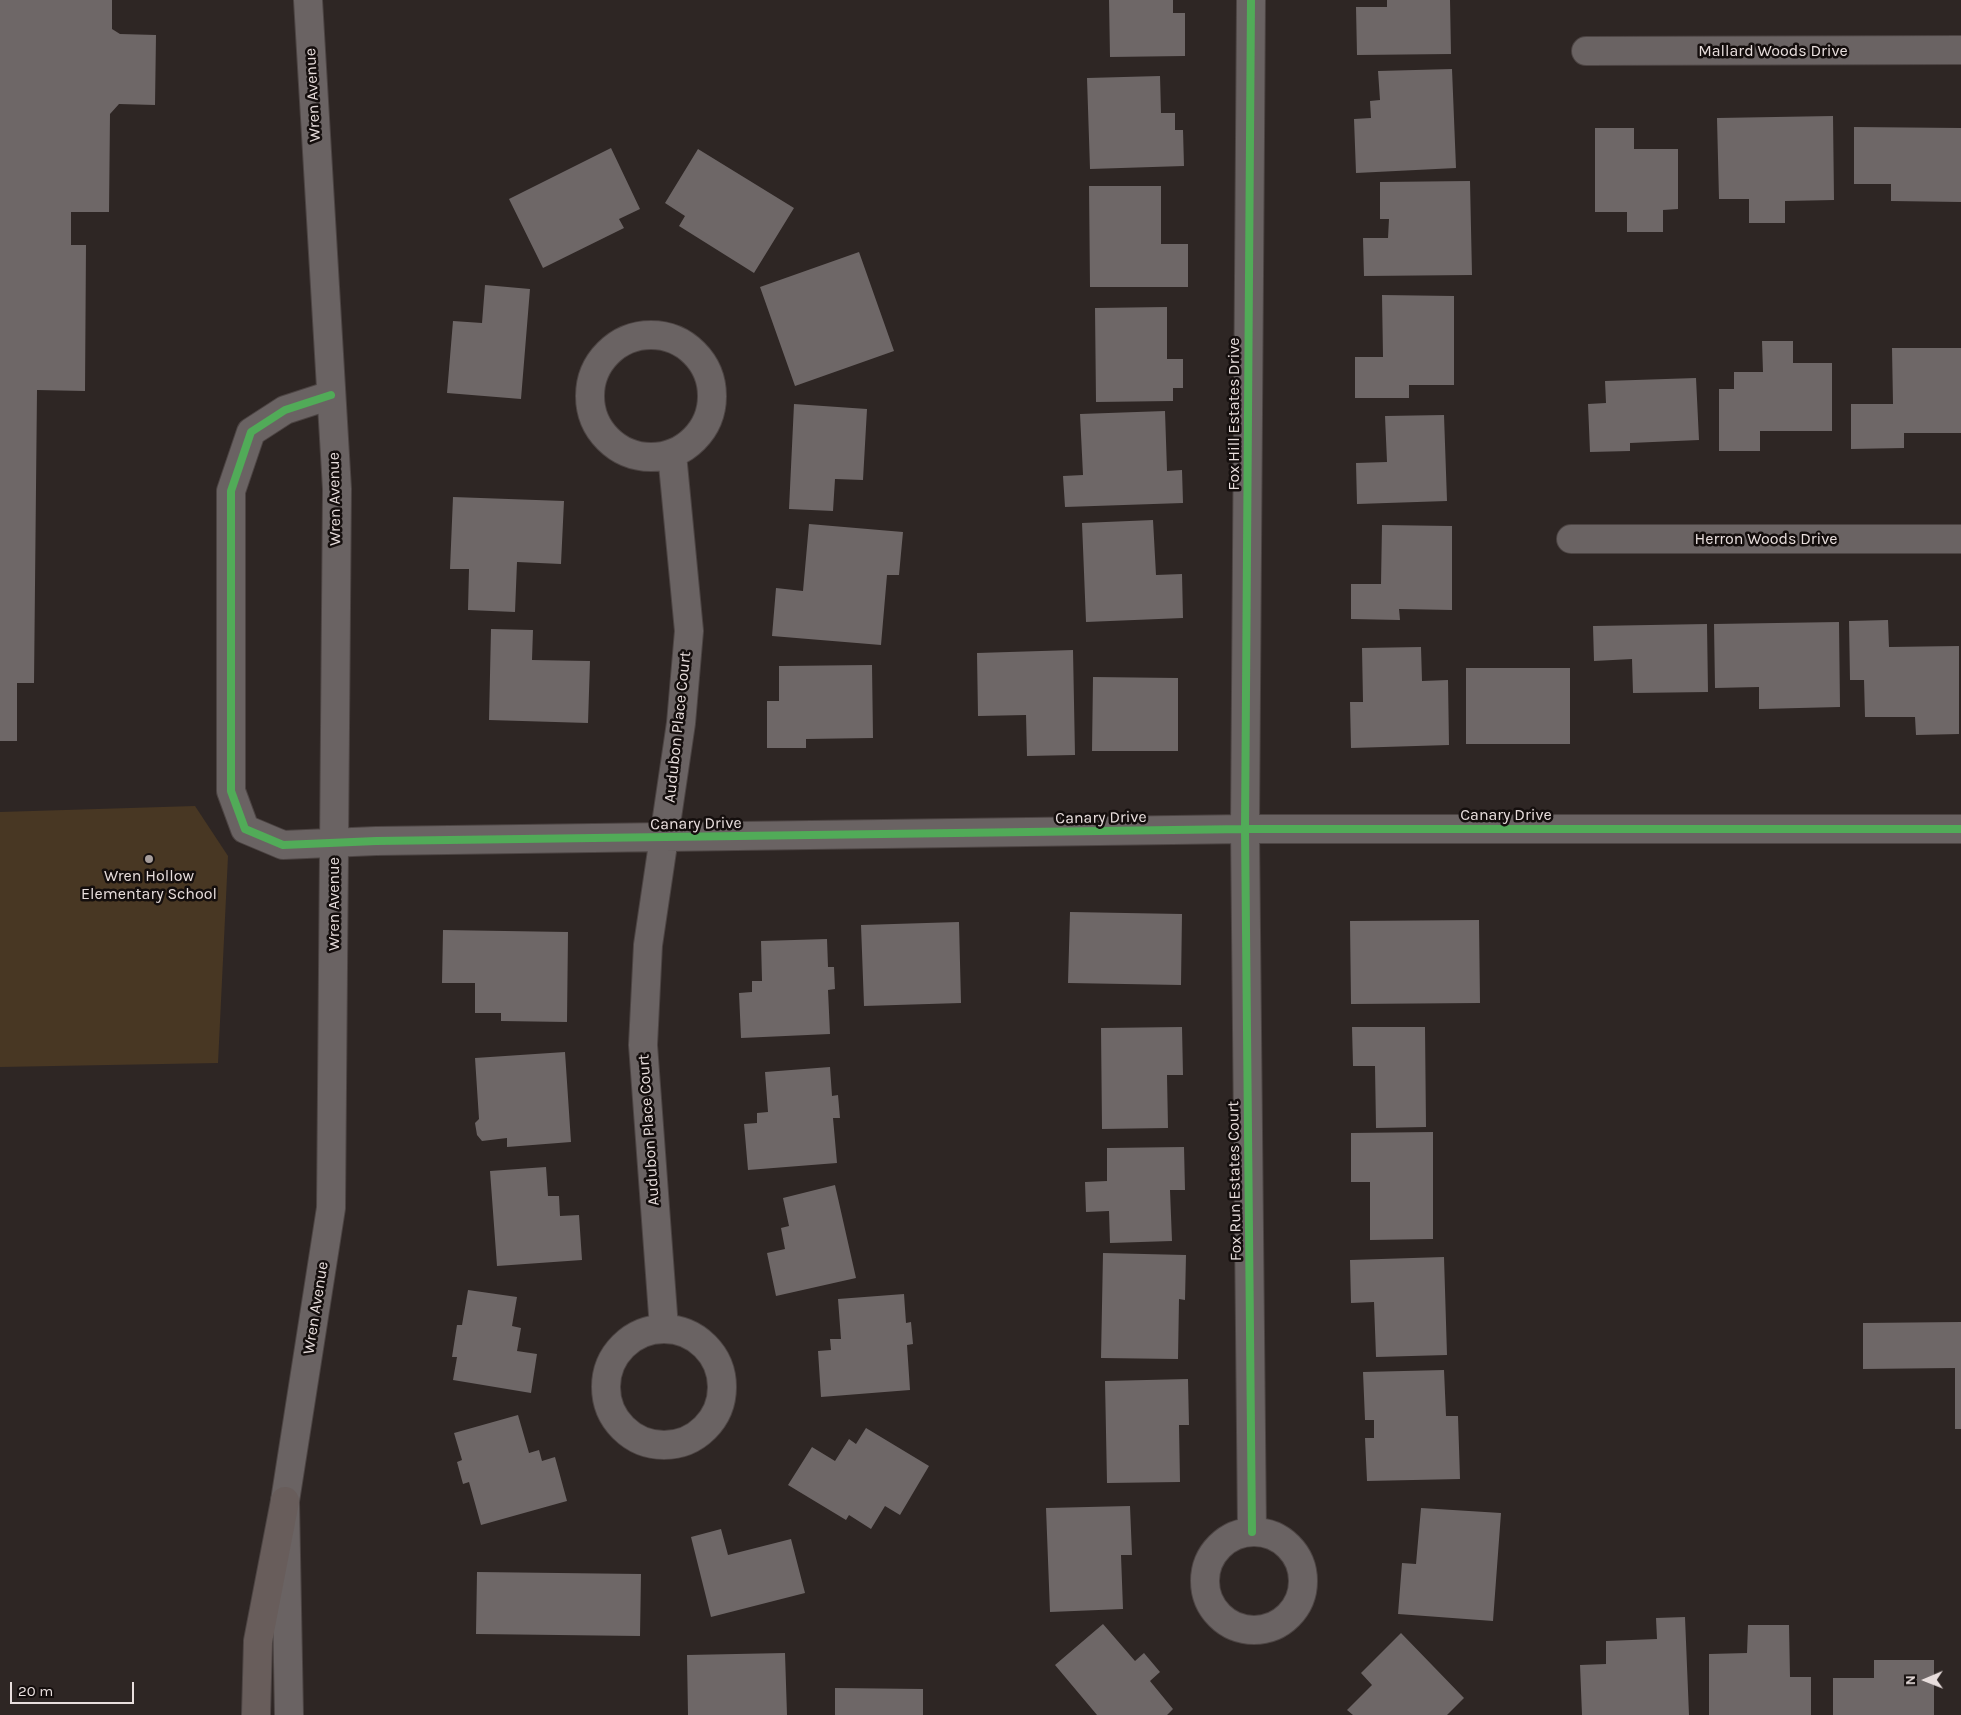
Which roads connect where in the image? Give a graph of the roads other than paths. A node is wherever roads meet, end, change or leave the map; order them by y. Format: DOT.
graph roads {
  1 [pos="308,0"];
  2 [pos="1251,0"];
  3 [pos="1961,50"];
  4 [pos="1586,51"];
  5 [pos="331,395"];
  6 [pos="672,454"];
  7 [pos="1961,539"];
  8 [pos="1571,540"];
  9 [pos="1245,829"];
  10 [pos="1961,829"];
  11 [pos="665,839"];
  12 [pos="334,842"];
  13 [pos="664,1328"];
  14 [pos="285,1501"];
  15 [pos="1252,1532"];
  16 [pos="256,1715"];
  17 [pos="289,1715"];
  1 -- 5 [label="street, Wren Avenue"];
  2 -- 9 [label="street, Fox Hill Estates Drive"];
  3 -- 4 [label="street, Mallard Woods Drive"];
  5 -- 12 [label="street, Wren Avenue"];
  5 -- 12 [label="street, Canary Drive"];
  6 -- 6 [label="street"];
  6 -- 11 [label="street, Audubon Place Court"];
  7 -- 8 [label="street, Herron Woods Drive"];
  9 -- 10 [label="street, Canary Drive"];
  9 -- 11 [label="street, Canary Drive"];
  9 -- 15 [label="street, Fox Run Estates Court"];
  11 -- 12 [label="street, Canary Drive"];
  11 -- 13 [label="street, Audubon Place Court"];
  12 -- 14 [label="street, Wren Avenue"];
  13 -- 13 [label="street"];
  14 -- 16 [label="main road"];
  14 -- 17 [label="street, Wren Avenue"];
}
